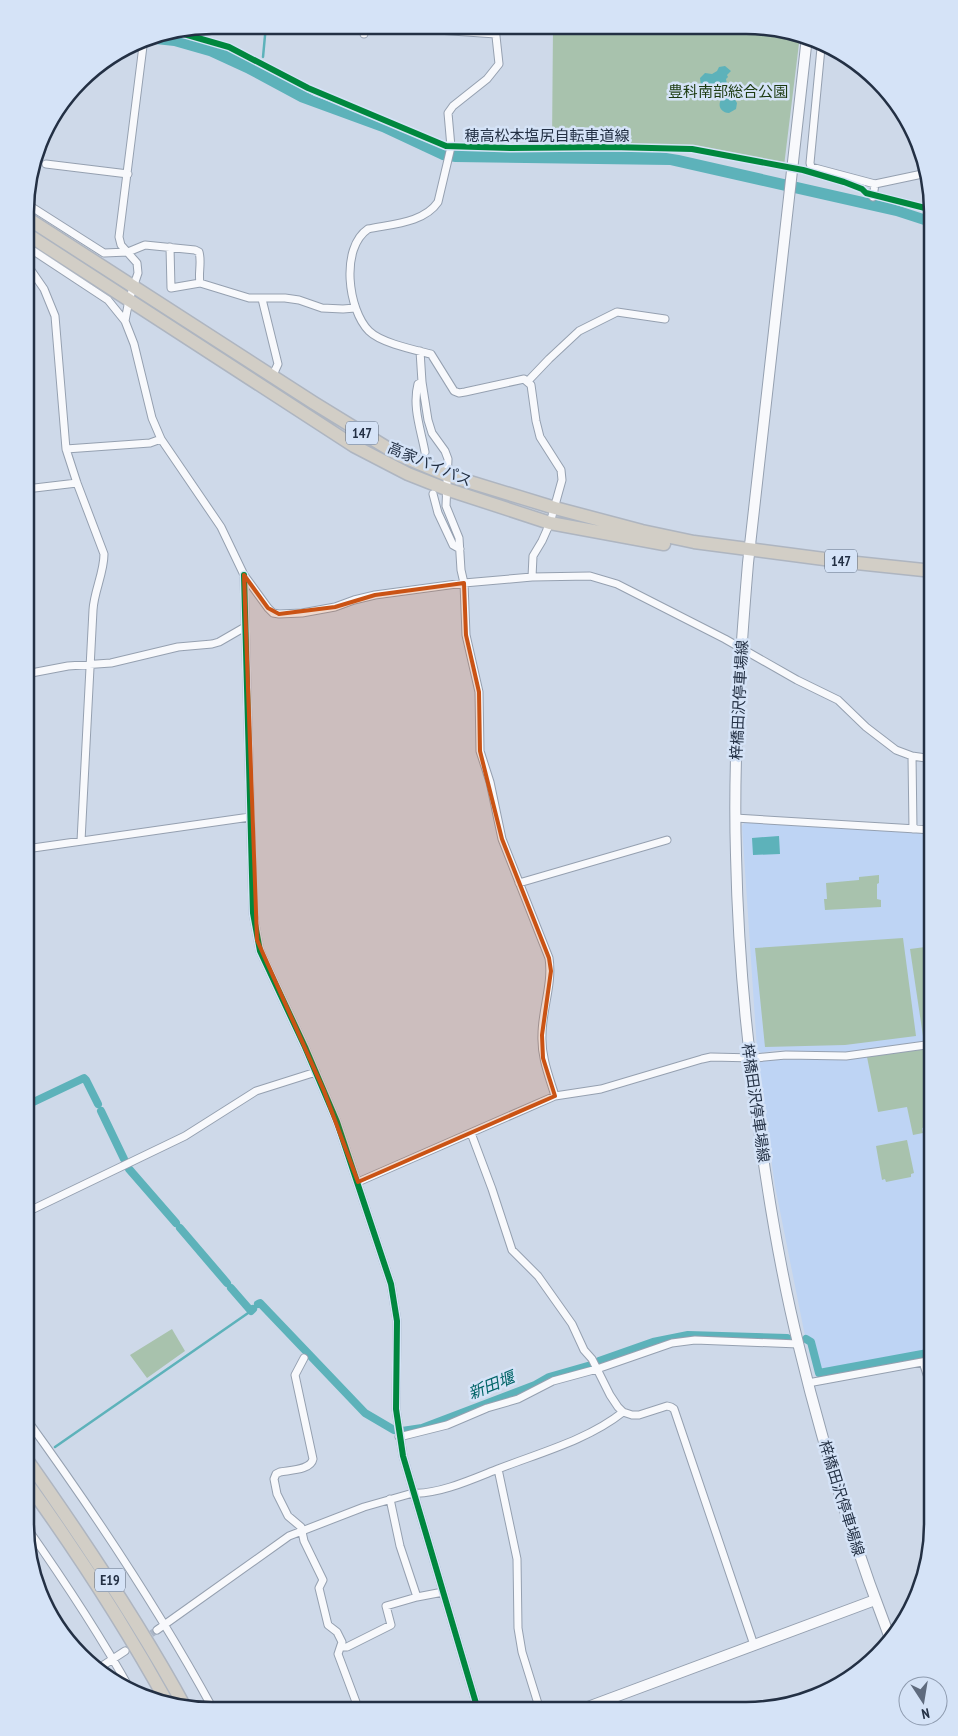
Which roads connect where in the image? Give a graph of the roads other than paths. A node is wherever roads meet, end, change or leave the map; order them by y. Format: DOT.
graph roads {
  1 [pos="495,34"];
  2 [pos="806,44"];
  3 [pos="143,47"];
  4 [pos="821,50"];
  5 [pos="46,164"];
  6 [pos="128,174"];
  7 [pos="920,174"];
  8 [pos="875,184"];
  9 [pos="873,197"];
  10 [pos="34,209"];
  11 [pos="34,223"];
  12 [pos="34,239"];
  13 [pos="170,247"];
  14 [pos="34,251"];
  15 [pos="128,252"];
  16 [pos="34,275"];
  17 [pos="200,283"];
  18 [pos="134,288"];
  19 [pos="262,298"];
  20 [pos="129,300"];
  21 [pos="355,308"];
  22 [pos="665,319"];
  23 [pos="125,321"];
  24 [pos="420,351"];
  25 [pos="272,377"];
  26 [pos="528,381"];
  27 [pos="422,382"];
  28 [pos="161,440"];
  29 [pos="66,449"];
  30 [pos="425,452"];
  31 [pos="447,475"];
  32 [pos="77,483"];
  33 [pos="34,488"];
  34 [pos="446,489"];
  35 [pos="433,494"];
  36 [pos="555,508"];
  37 [pos="550,523"];
  38 [pos="746,548"];
  39 [pos="460,549"];
  40 [pos="924,570"];
  41 [pos="244,575"];
  42 [pos="532,577"];
  43 [pos="464,584"];
  44 [pos="246,627"];
  45 [pos="741,647"];
  46 [pos="91,665"];
  47 [pos="34,672"];
  48 [pos="912,756"];
  49 [pos="924,758"];
  50 [pos="250,817"];
  51 [pos="735,818"];
  52 [pos="913,829"];
  53 [pos="924,830"];
  54 [pos="667,840"];
  55 [pos="81,841"];
  56 [pos="34,848"];
  57 [pos="519,883"];
  58 [pos="924,1045"];
  59 [pos="749,1058"];
  60 [pos="316,1072"];
  61 [pos="555,1096"];
  62 [pos="471,1133"];
  63 [pos="358,1182"];
  64 [pos="34,1209"];
  65 [pos="798,1344"];
  66 [pos="304,1358"];
  67 [pos="924,1362"];
  68 [pos="597,1368"];
  69 [pos="808,1382"];
  70 [pos="623,1412"];
  71 [pos="34,1430"];
  72 [pos="400,1436"];
  73 [pos="498,1469"];
  74 [pos="34,1470"];
  75 [pos="34,1493"];
  76 [pos="413,1493"];
  77 [pos="390,1500"];
  78 [pos="302,1531"];
  79 [pos="34,1538"];
  80 [pos="443,1592"];
  81 [pos="416,1597"];
  82 [pos="875,1600"];
  83 [pos="165,1623"];
  84 [pos="157,1630"];
  85 [pos="888,1632"];
  86 [pos="754,1645"];
  87 [pos="341,1648"];
  88 [pos="125,1651"];
  89 [pos="113,1659"];
  90 [pos="103,1665"];
  91 [pos="124,1679"];
  92 [pos="163,1695"];
  93 [pos="181,1700"];
  94 [pos="210,1702"];
  95 [pos="356,1702"];
  96 [pos="476,1702"];
  97 [pos="538,1702"];
  98 [pos="599,1702"];
  1 -- 21 [label="street"];
  2 -- 38 [label="main road, 梓橋田沢停車場線"];
  3 -- 6 [label="street"];
  4 -- 8 [label="street"];
  5 -- 6 [label="street"];
  6 -- 15 [label="street"];
  7 -- 8 [label="street"];
  8 -- 9 [label="street"];
  10 -- 15 [label="street"];
  11 -- 18 [label="highway, 高家バイパス / 147"];
  12 -- 20 [label="highway, 高家バイパス / 147"];
  13 -- 15 [label="street"];
  13 -- 17 [label="street"];
  13 -- 17 [label="street"];
  14 -- 23 [label="street"];
  15 -- 18 [label="street"];
  16 -- 29 [label="street"];
  17 -- 19 [label="street"];
  18 -- 20 [label="street"];
  18 -- 25 [label="highway, 高家バイパス / 147"];
  19 -- 21 [label="street"];
  19 -- 25 [label="street"];
  20 -- 23 [label="street"];
  20 -- 34 [label="highway, 高家バイパス / 147"];
  21 -- 24 [label="street"];
  22 -- 26 [label="street"];
  23 -- 28 [label="street"];
  24 -- 26 [label="street"];
  24 -- 27 [label="street"];
  25 -- 31 [label="highway, 高家バイパス / 147"];
  26 -- 36 [label="street"];
  27 -- 30 [label="street"];
  27 -- 31 [label="street"];
  28 -- 29 [label="street"];
  28 -- 41 [label="street"];
  29 -- 32 [label="street"];
  31 -- 34 [label="street"];
  31 -- 36 [label="highway, 高家バイパス / 147"];
  32 -- 33 [label="street"];
  32 -- 46 [label="street"];
  34 -- 37 [label="highway, 高家バイパス / 147"];
  34 -- 39 [label="street"];
  35 -- 39 [label="street"];
  36 -- 37 [label="street"];
  36 -- 38 [label="highway, 高家バイパス / 147"];
  37 -- 38 [label="highway, 高家バイパス / 147"];
  37 -- 42 [label="street"];
  38 -- 40 [label="highway, 高家バイパス / 147"];
  38 -- 45 [label="main road, 梓橋田沢停車場線"];
  39 -- 43 [label="street"];
  41 -- 43 [label="street"];
  41 -- 44 [label="street"];
  42 -- 43 [label="street"];
  42 -- 45 [label="street"];
  43 -- 57 [label="street"];
  44 -- 46 [label="street"];
  44 -- 50 [label="street"];
  45 -- 48 [label="street"];
  45 -- 51 [label="main road, 梓橋田沢停車場線"];
  46 -- 47 [label="street"];
  46 -- 55 [label="street"];
  48 -- 49 [label="street"];
  48 -- 52 [label="street"];
  50 -- 55 [label="street"];
  50 -- 60 [label="street"];
  51 -- 52 [label="street"];
  51 -- 59 [label="main road, 梓橋田沢停車場線"];
  52 -- 53 [label="street"];
  54 -- 57 [label="street"];
  55 -- 56 [label="street"];
  57 -- 61 [label="street"];
  58 -- 59 [label="street"];
  59 -- 61 [label="street"];
  59 -- 65 [label="main road, 梓橋田沢停車場線"];
  60 -- 63 [label="street"];
  60 -- 64 [label="street"];
  61 -- 62 [label="street"];
  62 -- 63 [label="street"];
  62 -- 68 [label="street"];
  63 -- 72 [label="street"];
  65 -- 68 [label="street"];
  65 -- 69 [label="main road, 梓橋田沢停車場線"];
  66 -- 78 [label="street"];
  67 -- 69 [label="street"];
  68 -- 70 [label="street"];
  68 -- 72 [label="street"];
  69 -- 82 [label="main road, 梓橋田沢停車場線"];
  70 -- 73 [label="street"];
  70 -- 86 [label="street"];
  71 -- 83 [label="street"];
  72 -- 76 [label="street"];
  73 -- 76 [label="street"];
  73 -- 97 [label="street"];
  74 -- 93 [label="highway, E19"];
  75 -- 92 [label="highway, E19"];
  76 -- 77 [label="street"];
  76 -- 80 [label="street"];
  77 -- 78 [label="street"];
  77 -- 81 [label="street"];
  78 -- 83 [label="street"];
  78 -- 87 [label="street"];
  79 -- 89 [label="street"];
  80 -- 81 [label="street"];
  80 -- 96 [label="street"];
  81 -- 87 [label="street"];
  82 -- 85 [label="main road, 梓橋田沢停車場線"];
  82 -- 86 [label="main road"];
  83 -- 84 [label="street"];
  83 -- 94 [label="street"];
  86 -- 98 [label="main road"];
  87 -- 95 [label="street"];
  88 -- 89 [label="street"];
  89 -- 90 [label="street"];
  89 -- 91 [label="street"];
}
